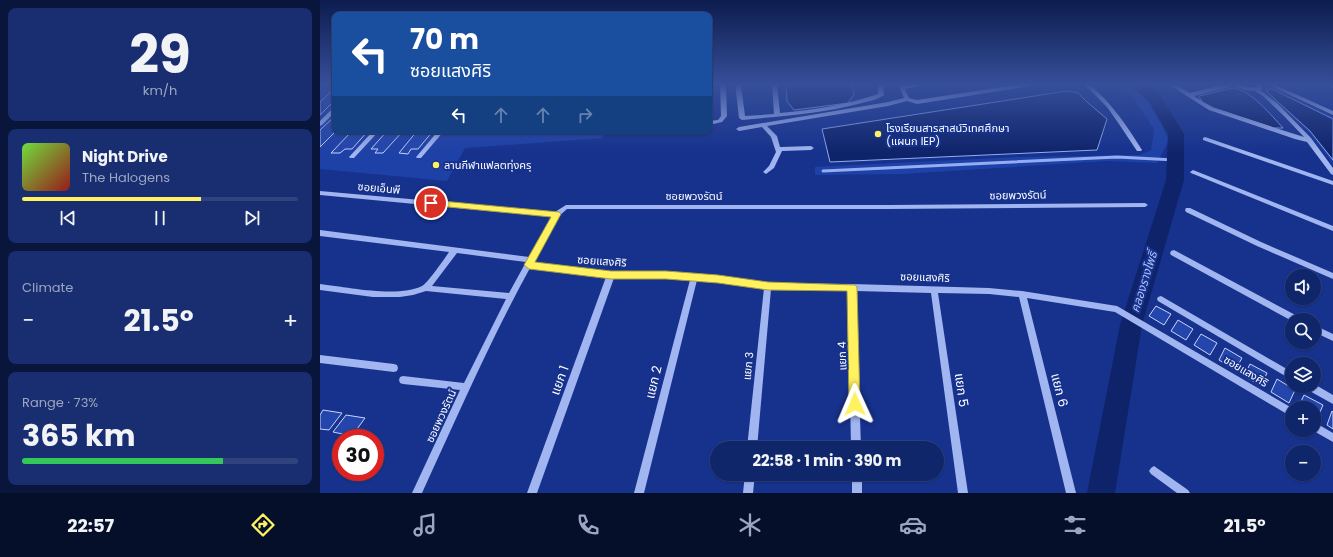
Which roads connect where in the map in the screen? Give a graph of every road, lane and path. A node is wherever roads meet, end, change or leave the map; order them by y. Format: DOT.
graph roads {
  1 [pos="724,107"];
  2 [pos="741,107"];
  3 [pos="776,107"];
  4 [pos="834,107"];
  5 [pos="871,107"];
  6 [pos="1109,107"];
  7 [pos="1207,107"];
  8 [pos="1276,107"];
  9 [pos="1320,107"];
  10 [pos="332,112"];
  11 [pos="1333,113"];
  12 [pos="777,115"];
  13 [pos="712,122"];
  14 [pos="320,124"];
  15 [pos="764,126"];
  16 [pos="739,129"];
  17 [pos="373,134"];
  18 [pos="438,134"];
  19 [pos="1205,139"];
  20 [pos="1308,140"];
  21 [pos="811,148"];
  22 [pos="779,149"];
  23 [pos="1139,150"];
  24 [pos="352,157"];
  25 [pos="419,157"];
  26 [pos="766,172"];
  27 [pos="1193,172"];
  28 [pos="1333,173"];
  29 [pos="1333,183"];
  30 [pos="320,193"];
  31 [pos="1145,205"];
  32 [pos="1188,210"];
  33 [pos="556,214"];
  34 [pos="1333,229"];
  35 [pos="320,233"];
  36 [pos="455,250"];
  37 [pos="1174,253"];
  38 [pos="530,263"];
  39 [pos="611,275"];
  40 [pos="1333,276"];
  41 [pos="694,278"];
  42 [pos="768,286"];
  43 [pos="320,287"];
  44 [pos="852,287"];
  45 [pos="426,288"];
  46 [pos="934,290"];
  47 [pos="1022,294"];
  48 [pos="511,296"];
  49 [pos="1161,299"];
  50 [pos="1285,313"];
  51 [pos="1321,332"];
  52 [pos="1333,338"];
  53 [pos="320,359"];
  54 [pos="394,368"];
  55 [pos="1285,372"];
  56 [pos="403,380"];
  57 [pos="466,387"];
  58 [pos="1321,393"];
  59 [pos="1333,400"];
  60 [pos="1285,409"];
  61 [pos="1321,430"];
  62 [pos="1333,438"];
  63 [pos="753,441"];
  64 [pos="856,441"];
  65 [pos="1154,471"];
  66 [pos="749,481"];
  67 [pos="857,481"];
  68 [pos="417,493"];
  69 [pos="532,493"];
  70 [pos="639,493"];
  71 [pos="748,493"];
  72 [pos="857,493"];
  73 [pos="963,493"];
  74 [pos="1071,493"];
  75 [pos="1185,493"];
  1 -- 13 [label="street"];
  2 -- 12 [label="street"];
  3 -- 12 [label="street"];
  4 -- 12 [label="street"];
  5 -- 15 [label="street"];
  6 -- 23 [label="street"];
  7 -- 20 [label="street"];
  8 -- 20 [label="street"];
  9 -- 11 [label="street"];
  10 -- 14 [label="street"];
  15 -- 16 [label="street"];
  15 -- 22 [label="street"];
  17 -- 24 [label="street"];
  18 -- 25 [label="street"];
  19 -- 29 [label="street"];
  20 -- 28 [label="street"];
  21 -- 22 [label="street"];
  22 -- 26 [label="street"];
  27 -- 34 [label="street"];
  30 -- 33 [label="street, ซอยเอ็นพี"];
  31 -- 33 [label="street, ซอยพวงรัตน์"];
  32 -- 40 [label="street"];
  33 -- 38 [label="street, ซอยพวงรัตน์"];
  35 -- 36 [label="street, ซอยแสงศิริ"];
  36 -- 38 [label="street, ซอยแสงศิริ"];
  36 -- 45 [label="street"];
  37 -- 50 [label="street"];
  38 -- 39 [label="street, ซอยแสงศิริ"];
  38 -- 48 [label="street, ซอยพวงรัตน์"];
  39 -- 41 [label="street, ซอยแสงศิริ"];
  39 -- 69 [label="street, แยก 1"];
  41 -- 42 [label="street, ซอยแสงศิริ"];
  41 -- 70 [label="street, แยก 2"];
  42 -- 44 [label="street, ซอยแสงศิริ"];
  42 -- 63 [label="street, แยก 3"];
  43 -- 45 [label="street"];
  44 -- 46 [label="street, ซอยแสงศิริ"];
  44 -- 64 [label="street, แยก 4"];
  45 -- 48 [label="street"];
  46 -- 47 [label="street, ซอยแสงศิริ"];
  46 -- 73 [label="street, แยก 5"];
  47 -- 60 [label="street, ซอยแสงศิริ"];
  47 -- 74 [label="street, แยก 6"];
  48 -- 57 [label="street, ซอยพวงรัตน์"];
  49 -- 55 [label="street"];
  51 -- 52 [label="street"];
  53 -- 54 [label="street"];
  56 -- 57 [label="street"];
  57 -- 68 [label="street, ซอยพวงรัตน์"];
  58 -- 59 [label="street"];
  61 -- 62 [label="street"];
  65 -- 75 [label="street"];
  66 -- 71 [label="street"];
  67 -- 72 [label="street"];
}
